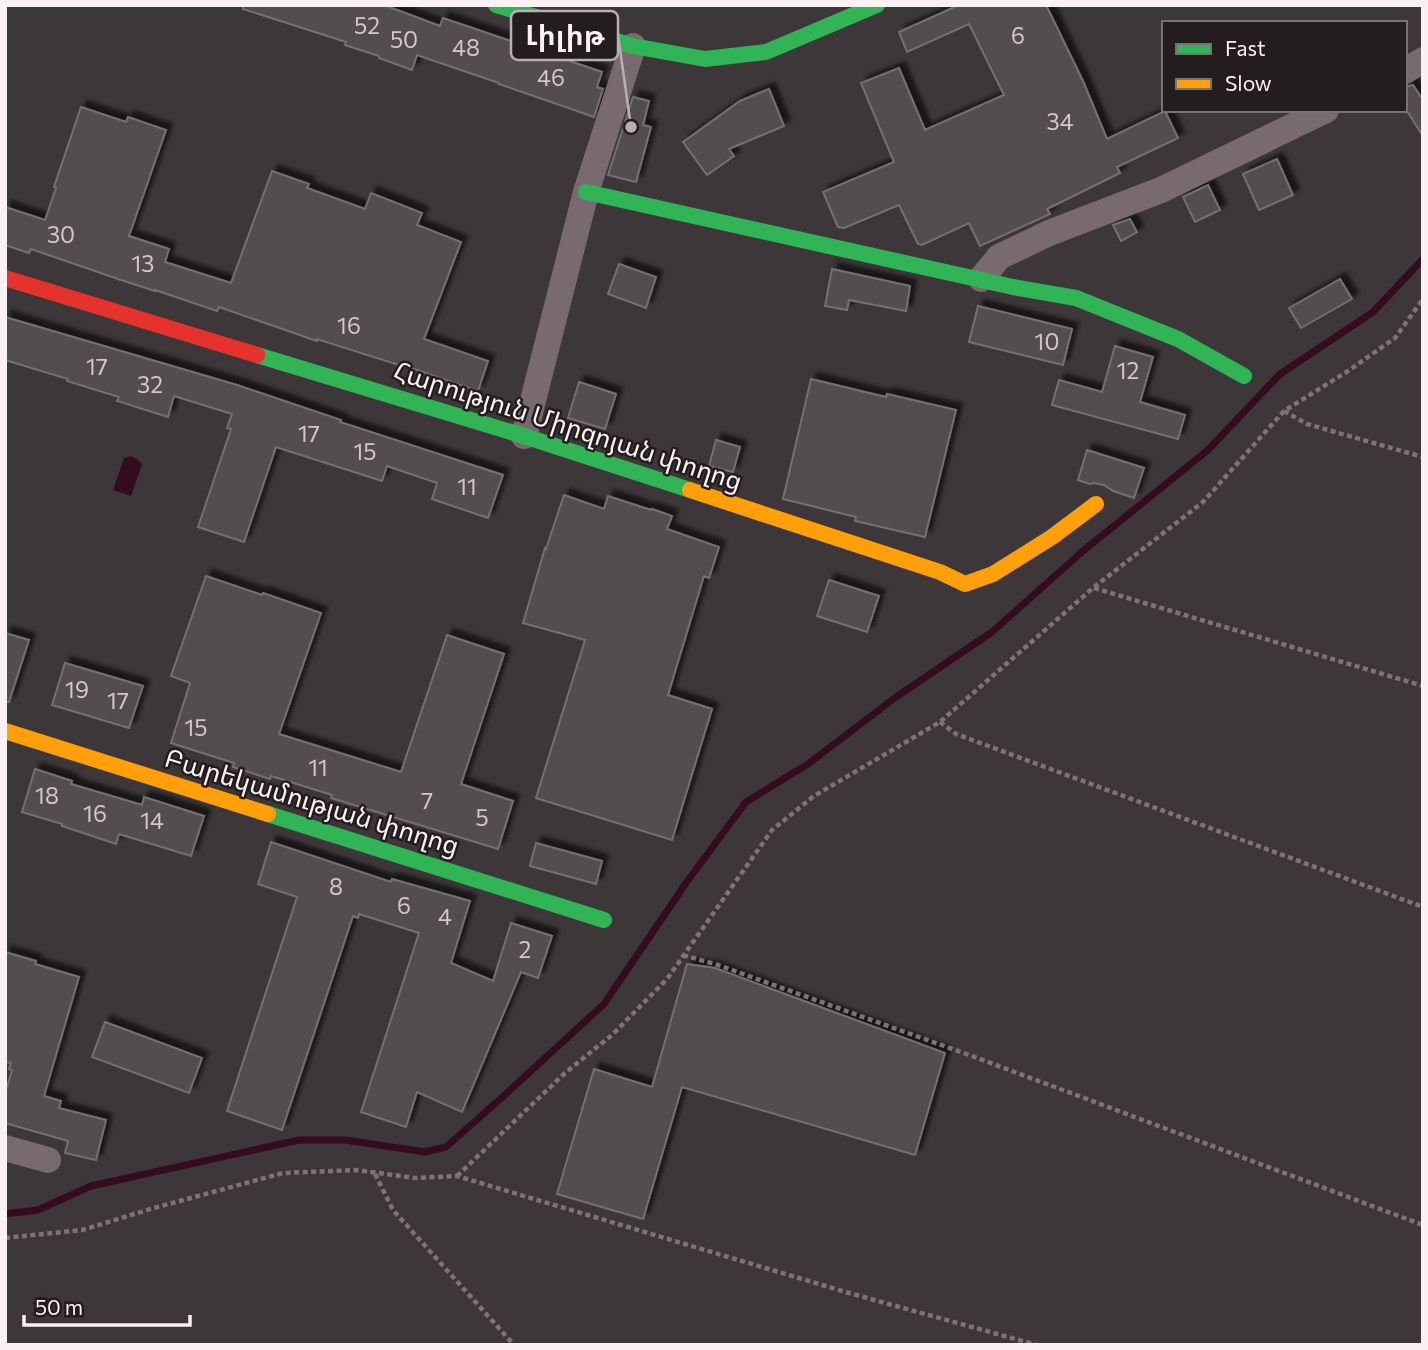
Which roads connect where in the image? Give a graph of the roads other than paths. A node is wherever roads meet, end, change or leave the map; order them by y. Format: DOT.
graph roads {
  1 [pos="496,5"];
  2 [pos="877,5"];
  3 [pos="633,47"];
  4 [pos="1423,60"];
  5 [pos="1407,70"];
  6 [pos="1322,112"];
  7 [pos="586,192"];
  8 [pos="5,278"];
  9 [pos="981,279"];
  10 [pos="1244,376"];
  11 [pos="524,436"];
  12 [pos="1097,504"];
  13 [pos="5,731"];
  14 [pos="604,920"];
  15 [pos="5,1148"];
  16 [pos="48,1160"];
  1 -- 3 [label="street"];
  2 -- 3 [label="street"];
  3 -- 7 [label="street"];
  4 -- 5 [label="street"];
  6 -- 9 [label="street"];
  7 -- 9 [label="street"];
  7 -- 11 [label="street"];
  8 -- 11 [label="street, Հարություն Միրզոյան փողոց"];
  9 -- 10 [label="street"];
  11 -- 12 [label="street, Հարություն Միրզոյան փողոց"];
  13 -- 14 [label="street, Բարեկամության փողոց"];
  15 -- 16 [label="street"];
}
